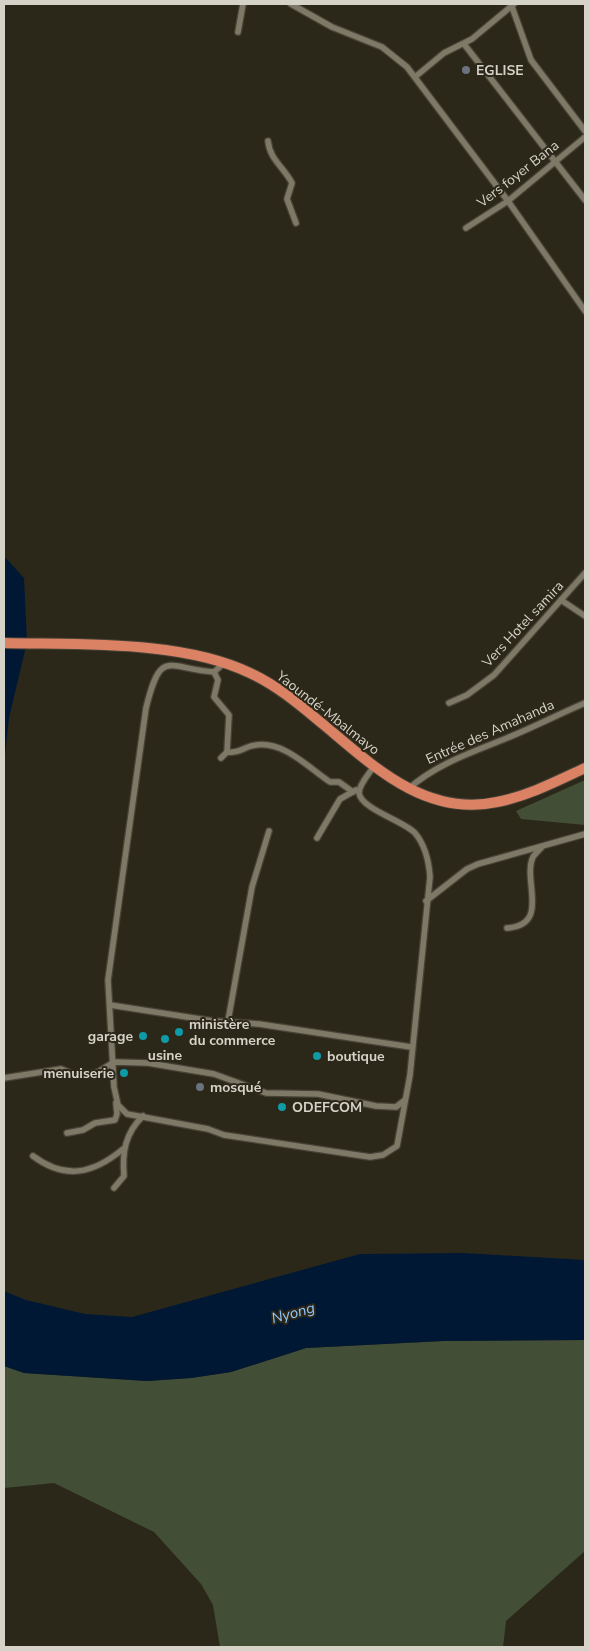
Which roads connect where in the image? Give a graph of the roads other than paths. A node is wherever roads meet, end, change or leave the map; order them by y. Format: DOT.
graph roads {
  1 [pos="243,4"];
  2 [pos="291,4"];
  3 [pos="512,4"];
  4 [pos="238,32"];
  5 [pos="464,44"];
  6 [pos="415,77"];
  7 [pos="585,131"];
  8 [pos="585,137"];
  9 [pos="268,141"];
  10 [pos="555,162"];
  11 [pos="585,200"];
  12 [pos="508,201"];
  13 [pos="296,223"];
  14 [pos="466,228"];
  15 [pos="585,310"];
  16 [pos="585,573"];
  17 [pos="561,600"];
  18 [pos="585,616"];
  19 [pos="4,643"];
  20 [pos="224,663"];
  21 [pos="214,672"];
  22 [pos="449,703"];
  23 [pos="585,703"];
  24 [pos="227,752"];
  25 [pos="221,758"];
  26 [pos="374,766"];
  27 [pos="585,768"];
  28 [pos="360,788"];
  29 [pos="408,789"];
  30 [pos="353,792"];
  31 [pos="269,831"];
  32 [pos="585,834"];
  33 [pos="317,838"];
  34 [pos="541,848"];
  35 [pos="426,901"];
  36 [pos="507,928"];
  37 [pos="110,1005"];
  38 [pos="228,1021"];
  39 [pos="411,1047"];
  40 [pos="114,1062"];
  41 [pos="4,1078"];
  42 [pos="116,1098"];
  43 [pos="405,1100"];
  44 [pos="143,1116"];
  45 [pos="67,1132"];
  46 [pos="123,1149"];
  47 [pos="33,1156"];
  48 [pos="114,1188"];
  1 -- 4 [label="street"];
  2 -- 6 [label="street"];
  3 -- 5 [label="street"];
  3 -- 7 [label="street"];
  5 -- 6 [label="street"];
  5 -- 10 [label="street"];
  6 -- 12 [label="street"];
  8 -- 10 [label="street, Vers foyer Bana"];
  9 -- 13 [label="street"];
  10 -- 11 [label="street"];
  10 -- 12 [label="street, Vers foyer Bana"];
  12 -- 14 [label="street, Vers foyer Bana"];
  12 -- 15 [label="street"];
  16 -- 17 [label="street, Vers Hotel samira"];
  17 -- 18 [label="street"];
  17 -- 22 [label="street, Vers Hotel samira"];
  19 -- 20 [label="highway, Yaoundé-Mbalmayo"];
  20 -- 21 [label="street"];
  20 -- 26 [label="highway, Yaoundé-Mbalmayo"];
  21 -- 24 [label="street"];
  21 -- 37 [label="street"];
  23 -- 29 [label="street, Entrée des Amahanda"];
  24 -- 25 [label="street"];
  24 -- 30 [label="street"];
  26 -- 28 [label="street"];
  26 -- 29 [label="highway, Yaoundé-Mbalmayo"];
  27 -- 29 [label="highway, Yaoundé-Mbalmayo"];
  28 -- 30 [label="street"];
  28 -- 35 [label="street"];
  30 -- 33 [label="street"];
  31 -- 38 [label="street"];
  32 -- 34 [label="street"];
  34 -- 35 [label="street"];
  34 -- 36 [label="street"];
  35 -- 39 [label="street"];
  37 -- 38 [label="street"];
  37 -- 40 [label="street"];
  38 -- 39 [label="street"];
  39 -- 43 [label="street"];
  40 -- 41 [label="street"];
  40 -- 42 [label="street"];
  40 -- 43 [label="street"];
  42 -- 44 [label="street"];
  42 -- 45 [label="street"];
  43 -- 44 [label="street"];
  44 -- 46 [label="street"];
  46 -- 47 [label="street"];
  46 -- 48 [label="street"];
}
